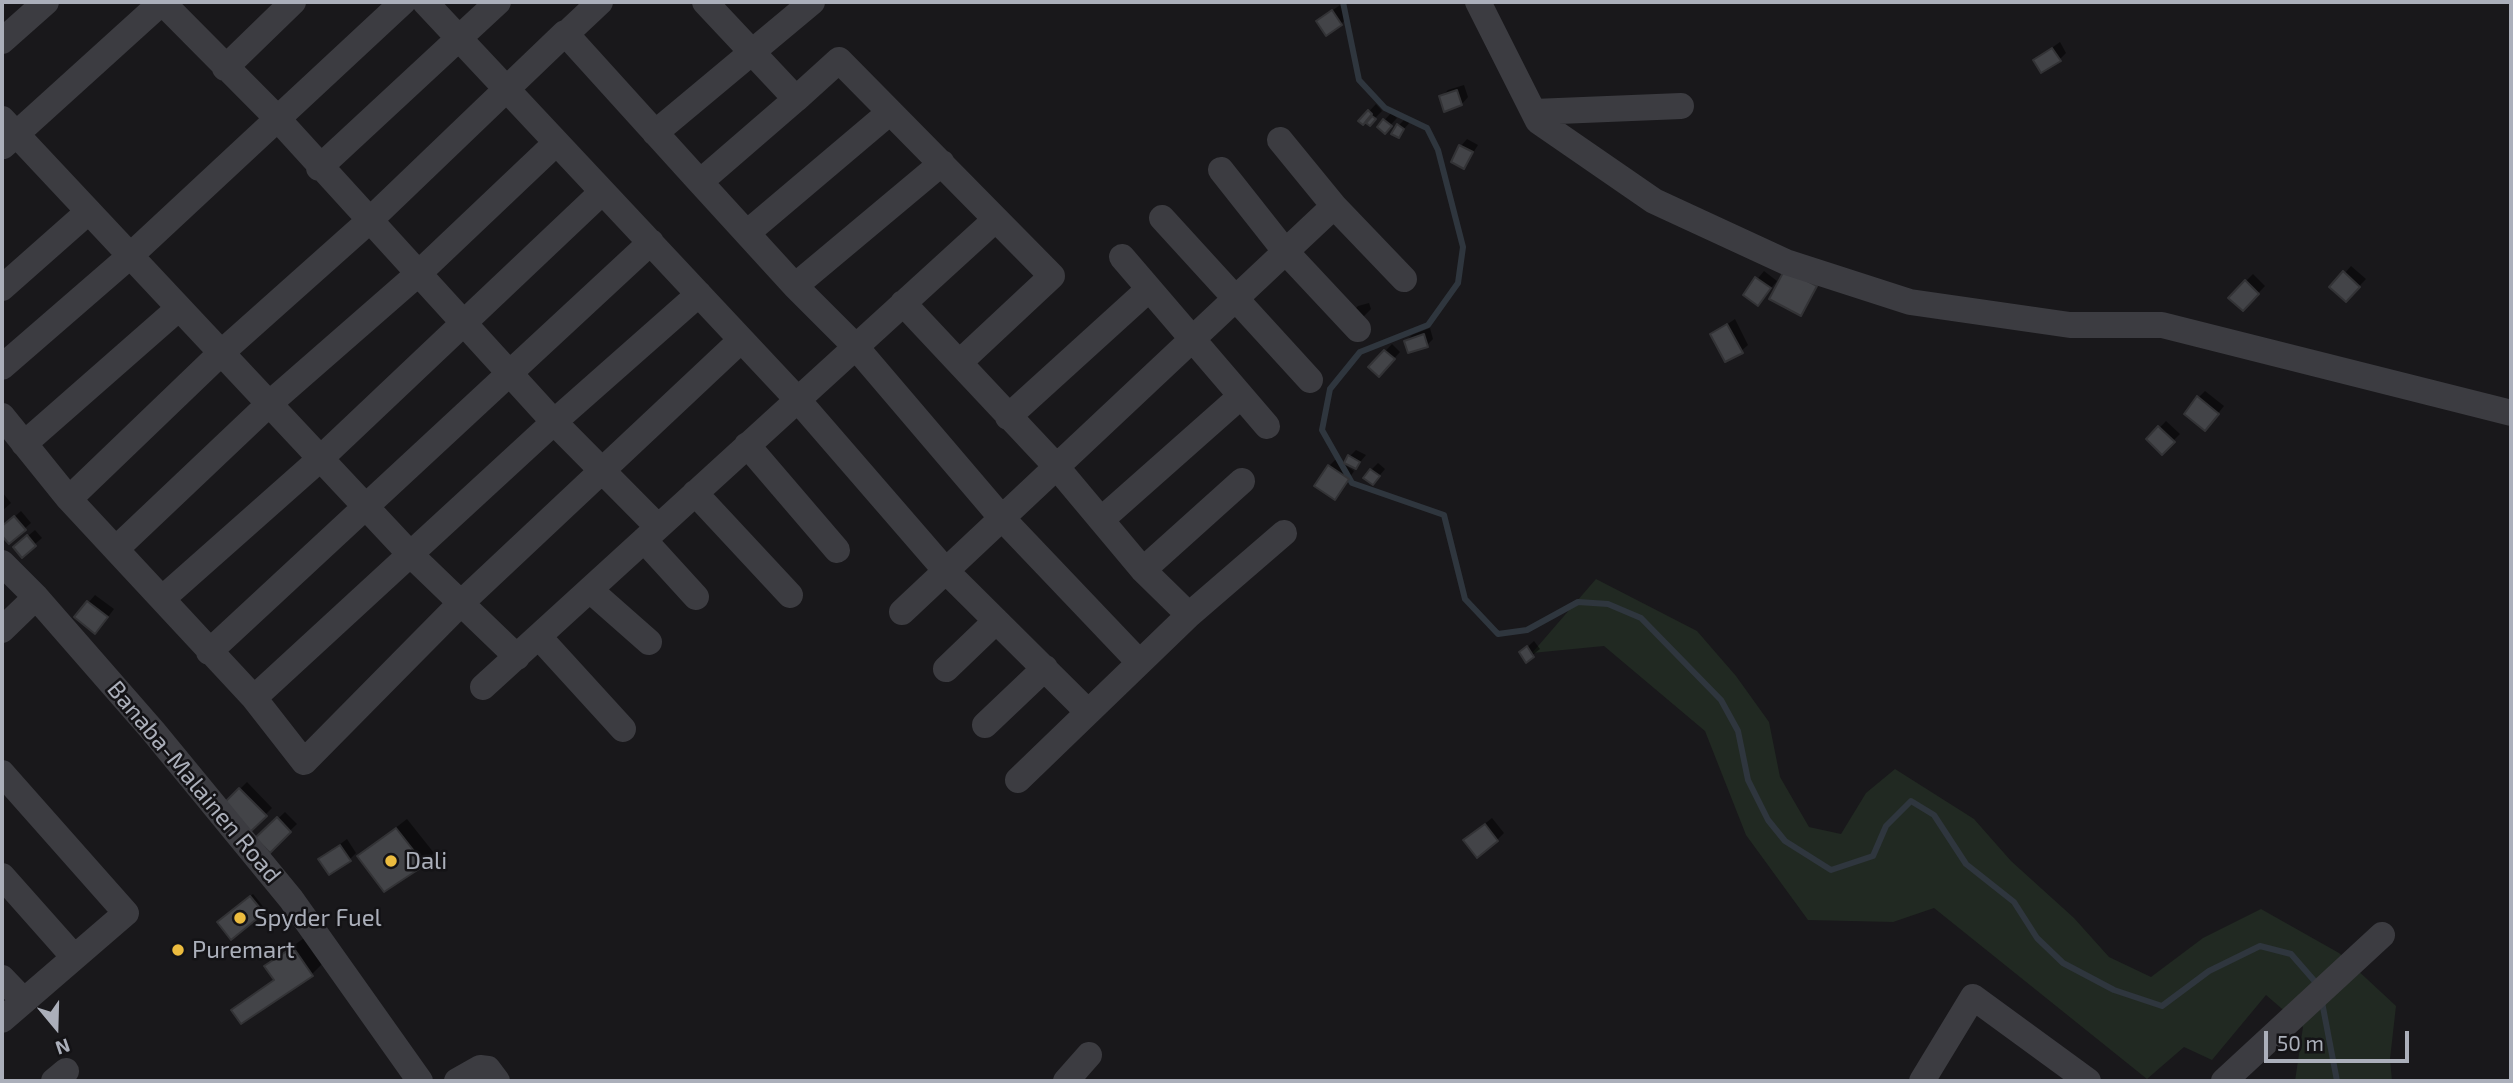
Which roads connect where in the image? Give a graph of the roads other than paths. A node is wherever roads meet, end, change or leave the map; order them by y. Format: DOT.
graph roads {
  1 [pos="46,2"];
  2 [pos="162,2"];
  3 [pos="293,2"];
  4 [pos="403,2"];
  5 [pos="425,2"];
  6 [pos="498,2"];
  7 [pos="600,2"];
  8 [pos="705,2"];
  9 [pos="1478,2"];
  10 [pos="808,3"];
  11 [pos="565,34"];
  12 [pos="457,39"];
  13 [pos="2,41"];
  14 [pos="752,51"];
  15 [pos="225,68"];
  16 [pos="508,88"];
  17 [pos="796,99"];
  18 [pos="1681,106"];
  19 [pos="890,112"];
  20 [pos="1534,112"];
  21 [pos="275,117"];
  22 [pos="6,133"];
  23 [pos="655,133"];
  24 [pos="1280,140"];
  25 [pos="556,144"];
  26 [pos="942,163"];
  27 [pos="319,168"];
  28 [pos="1222,170"];
  29 [pos="700,182"];
  30 [pos="601,193"];
  31 [pos="1334,206"];
  32 [pos="88,212"];
  33 [pos="1161,218"];
  34 [pos="996,219"];
  35 [pos="369,221"];
  36 [pos="747,233"];
  37 [pos="651,242"];
  38 [pos="1285,251"];
  39 [pos="130,256"];
  40 [pos="1122,257"];
  41 [pos="419,274"];
  42 [pos="1404,279"];
  43 [pos="795,286"];
  44 [pos="2,288"];
  45 [pos="1149,289"];
  46 [pos="699,294"];
  47 [pos="1236,296"];
  48 [pos="903,303"];
  49 [pos="178,308"];
  50 [pos="464,322"];
  51 [pos="1358,328"];
  52 [pos="1191,337"];
  53 [pos="740,341"];
  54 [pos="855,345"];
  55 [pos="221,353"];
  56 [pos="960,362"];
  57 [pos="2,367"];
  58 [pos="512,372"];
  59 [pos="1310,380"];
  60 [pos="1241,396"];
  61 [pos="797,399"];
  62 [pos="269,404"];
  63 [pos="2511,414"];
  64 [pos="2,416"];
  65 [pos="1008,417"];
  66 [pos="554,422"];
  67 [pos="1267,426"];
  68 [pos="24,444"];
  69 [pos="747,445"];
  70 [pos="320,459"];
  71 [pos="1055,465"];
  72 [pos="604,469"];
  73 [pos="1242,481"];
  74 [pos="695,493"];
  75 [pos="69,499"];
  76 [pos="364,505"];
  77 [pos="1000,516"];
  78 [pos="1101,520"];
  79 [pos="651,533"];
  80 [pos="1284,533"];
  81 [pos="116,549"];
  82 [pos="837,550"];
  83 [pos="411,555"];
  84 [pos="2,563"];
  85 [pos="1143,570"];
  86 [pos="946,571"];
  87 [pos="590,590"];
  88 [pos="790,595"];
  89 [pos="36,597"];
  90 [pos="696,597"];
  91 [pos="162,599"];
  92 [pos="460,604"];
  93 [pos="902,612"];
  94 [pos="1189,615"];
  95 [pos="996,621"];
  96 [pos="2,630"];
  97 [pos="539,637"];
  98 [pos="649,642"];
  99 [pos="209,652"];
  100 [pos="517,657"];
  101 [pos="1139,662"];
  102 [pos="1045,668"];
  103 [pos="946,669"];
  104 [pos="483,687"];
  105 [pos="254,698"];
  106 [pos="1087,711"];
  107 [pos="985,725"];
  108 [pos="623,729"];
  109 [pos="2,773"];
  110 [pos="1018,780"];
  111 [pos="2,876"];
  112 [pos="2382,934"];
  113 [pos="74,957"];
  114 [pos="2,978"];
  115 [pos="24,1001"];
  116 [pos="2,1020"];
  117 [pos="1089,1055"];
  118 [pos="420,1081"];
  119 [pos="457,1081"];
  120 [pos="497,1081"];
  121 [pos="1066,1081"];
  122 [pos="1922,1081"];
  123 [pos="2088,1081"];
  124 [pos="2224,1081"];
  1 -- 13 [label="street"];
  2 -- 15 [label="street"];
  2 -- 22 [label="street"];
  3 -- 15 [label="street"];
  4 -- 21 [label="street"];
  5 -- 12 [label="street"];
  6 -- 12 [label="street"];
  7 -- 11 [label="street"];
  8 -- 14 [label="street"];
  9 -- 20 [label="street"];
  10 -- 14 [label="street"];
  11 -- 16 [label="street"];
  11 -- 23 [label="street"];
  12 -- 16 [label="street"];
  12 -- 27 [label="street"];
  14 -- 17 [label="street"];
  14 -- 23 [label="street"];
  15 -- 21 [label="street"];
  16 -- 25 [label="street"];
  16 -- 35 [label="street"];
  17 -- 19 [label="street"];
  17 -- 29 [label="street"];
  18 -- 20 [label="street"];
  19 -- 26 [label="street"];
  19 -- 36 [label="street"];
  20 -- 63 [label="street"];
  21 -- 27 [label="street"];
  21 -- 39 [label="street"];
  22 -- 32 [label="street"];
  23 -- 29 [label="street"];
  24 -- 31 [label="street"];
  25 -- 30 [label="street"];
  25 -- 41 [label="street"];
  26 -- 34 [label="street"];
  26 -- 43 [label="street"];
  27 -- 35 [label="street"];
  28 -- 38 [label="street"];
  29 -- 36 [label="street"];
  30 -- 37 [label="street"];
  30 -- 50 [label="street"];
  31 -- 38 [label="street"];
  31 -- 42 [label="street"];
  32 -- 39 [label="street"];
  32 -- 44 [label="street"];
  33 -- 47 [label="street"];
  34 -- 48 [label="street"];
  34 -- 56 [label="street"];
  35 -- 41 [label="street"];
  35 -- 55 [label="street"];
  36 -- 43 [label="street"];
  37 -- 46 [label="street"];
  37 -- 58 [label="street"];
  38 -- 47 [label="street"];
  38 -- 51 [label="street"];
  39 -- 49 [label="street"];
  39 -- 57 [label="street"];
  40 -- 45 [label="street"];
  41 -- 50 [label="street"];
  41 -- 62 [label="street"];
  43 -- 54 [label="street"];
  45 -- 52 [label="street"];
  45 -- 65 [label="street"];
  46 -- 53 [label="street"];
  46 -- 66 [label="street"];
  47 -- 52 [label="street"];
  47 -- 59 [label="street"];
  48 -- 54 [label="street"];
  48 -- 56 [label="street"];
  49 -- 55 [label="street"];
  49 -- 68 [label="street"];
  50 -- 58 [label="street"];
  50 -- 70 [label="street"];
  52 -- 60 [label="street"];
  52 -- 71 [label="street"];
  53 -- 61 [label="street"];
  53 -- 72 [label="street"];
  54 -- 61 [label="street"];
  54 -- 77 [label="street"];
  55 -- 62 [label="street"];
  55 -- 75 [label="street"];
  56 -- 65 [label="street"];
  58 -- 66 [label="street"];
  58 -- 76 [label="street"];
  60 -- 67 [label="street"];
  60 -- 78 [label="street"];
  61 -- 69 [label="street"];
  61 -- 86 [label="street"];
  62 -- 70 [label="street"];
  62 -- 81 [label="street"];
  64 -- 68 [label="street"];
  65 -- 71 [label="street"];
  66 -- 72 [label="street"];
  66 -- 83 [label="street"];
  68 -- 75 [label="street"];
  69 -- 74 [label="street"];
  69 -- 82 [label="street"];
  70 -- 76 [label="street"];
  70 -- 91 [label="street"];
  71 -- 77 [label="street"];
  71 -- 78 [label="street"];
  72 -- 79 [label="street"];
  72 -- 92 [label="street"];
  73 -- 85 [label="street"];
  74 -- 79 [label="street"];
  74 -- 88 [label="street"];
  75 -- 81 [label="street"];
  76 -- 83 [label="street"];
  76 -- 99 [label="street"];
  77 -- 86 [label="street"];
  77 -- 101 [label="street"];
  78 -- 85 [label="street"];
  79 -- 87 [label="street"];
  79 -- 90 [label="street"];
  80 -- 94 [label="street"];
  81 -- 91 [label="street"];
  83 -- 92 [label="street"];
  83 -- 105 [label="street"];
  84 -- 89 [label="street, Banaba-Malainen Road"];
  85 -- 94 [label="street"];
  86 -- 93 [label="street"];
  86 -- 95 [label="street"];
  87 -- 97 [label="street"];
  87 -- 98 [label="street"];
  89 -- 96 [label="street"];
  89 -- 118 [label="street, Banaba-Malainen Road"];
  91 -- 99 [label="street"];
  92 -- 100 [label="street"];
  92 -- 105 [label="street"];
  94 -- 101 [label="street"];
  95 -- 102 [label="street"];
  95 -- 103 [label="street"];
  97 -- 100 [label="street"];
  97 -- 108 [label="street"];
  99 -- 105 [label="street"];
  100 -- 104 [label="street"];
  101 -- 106 [label="street"];
  102 -- 106 [label="street"];
  102 -- 107 [label="street"];
  106 -- 110 [label="street"];
  109 -- 113 [label="street"];
  111 -- 113 [label="street"];
  112 -- 124 [label="street"];
  113 -- 115 [label="street"];
  114 -- 115 [label="street"];
  115 -- 116 [label="street"];
  117 -- 121 [label="street"];
  119 -- 120 [label="street"];
  122 -- 123 [label="street"];
}
